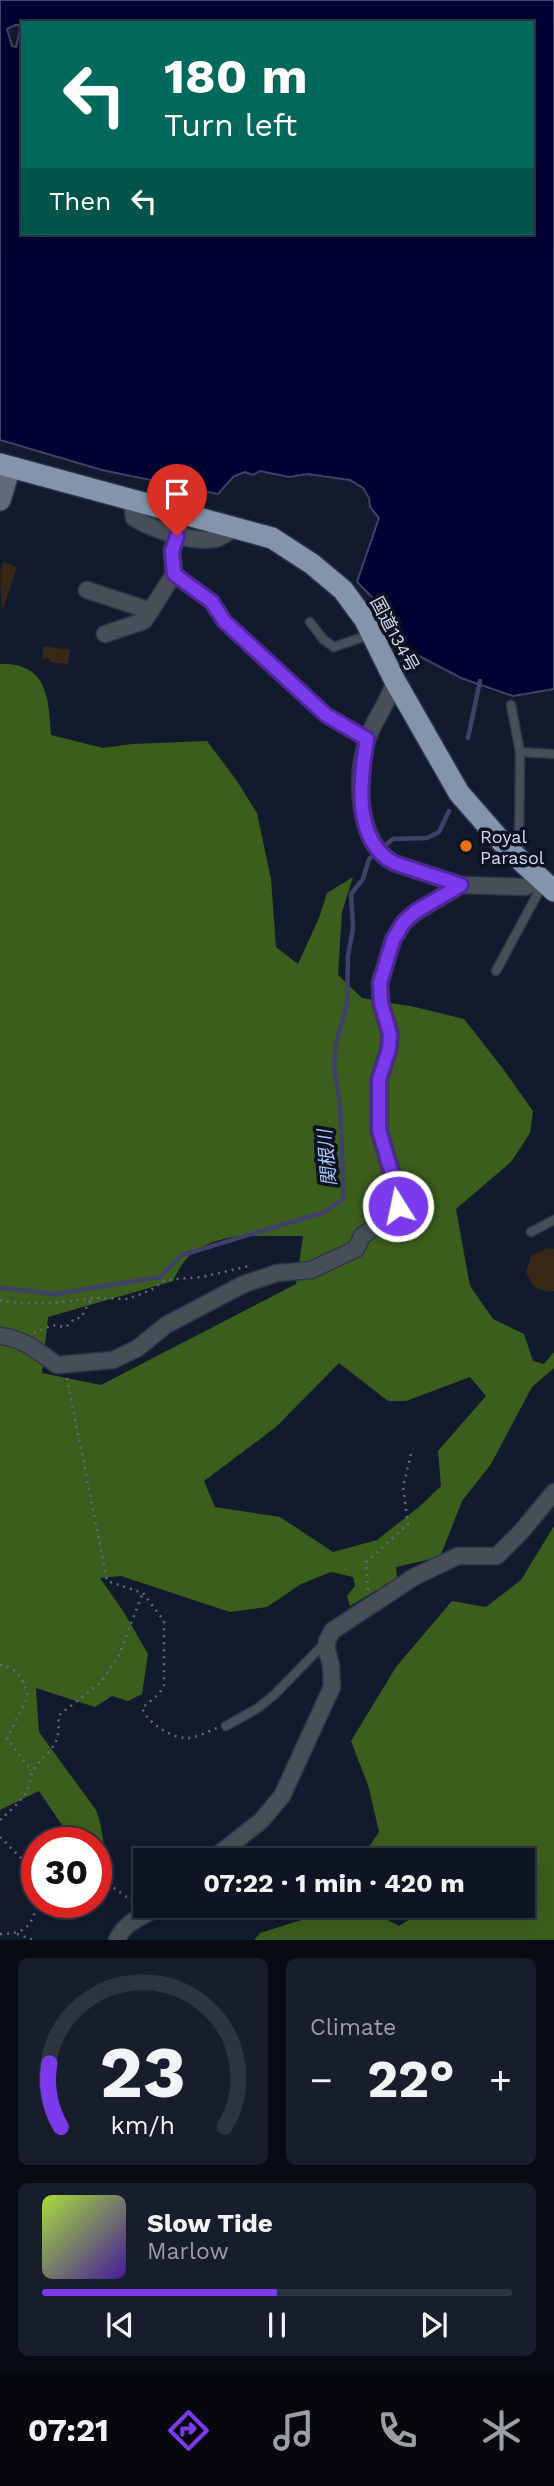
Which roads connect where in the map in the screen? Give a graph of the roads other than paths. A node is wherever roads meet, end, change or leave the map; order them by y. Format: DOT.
graph roads {
  1 [pos="5,466"];
  2 [pos="0,500"];
  3 [pos="132,502"];
  4 [pos="235,528"];
  5 [pos="177,536"];
  6 [pos="174,574"];
  7 [pos="87,590"];
  8 [pos="151,611"];
  9 [pos="310,622"];
  10 [pos="105,634"];
  11 [pos="372,634"];
  12 [pos="394,681"];
  13 [pos="511,705"];
  14 [pos="367,739"];
  15 [pos="520,752"];
  16 [pos="554,754"];
  17 [pos="519,860"];
  18 [pos="548,884"];
  19 [pos="461,885"];
  20 [pos="496,971"];
  21 [pos="554,1220"];
  22 [pos="531,1232"];
  23 [pos="0,1336"];
  24 [pos="554,1492"];
  25 [pos="327,1641"];
  26 [pos="226,1726"];
  27 [pos="226,1848"];
  28 [pos="140,1918"];
  29 [pos="117,1940"];
  1 -- 2 [label="main road"];
  1 -- 3 [label="highway, 国道134号"];
  3 -- 4 [label="highway, 国道134号"];
  3 -- 5 [label="street"];
  4 -- 5 [label="street"];
  4 -- 11 [label="highway, 国道134号"];
  5 -- 6 [label="street"];
  6 -- 8 [label="street"];
  6 -- 14 [label="lane"];
  7 -- 8 [label="street"];
  8 -- 10 [label="street"];
  9 -- 11 [label="lane"];
  11 -- 12 [label="highway, 国道134号"];
  12 -- 14 [label="street"];
  12 -- 17 [label="highway, 国道134号"];
  13 -- 15 [label="lane"];
  14 -- 19 [label="street"];
  15 -- 16 [label="lane"];
  15 -- 17 [label="lane"];
  17 -- 18 [label="highway, 国道134号"];
  18 -- 19 [label="street"];
  18 -- 20 [label="lane"];
  19 -- 23 [label="street"];
  21 -- 22 [label="lane"];
  24 -- 25 [label="street"];
  25 -- 26 [label="lane"];
  25 -- 27 [label="street"];
  28 -- 29 [label="street"];
}
